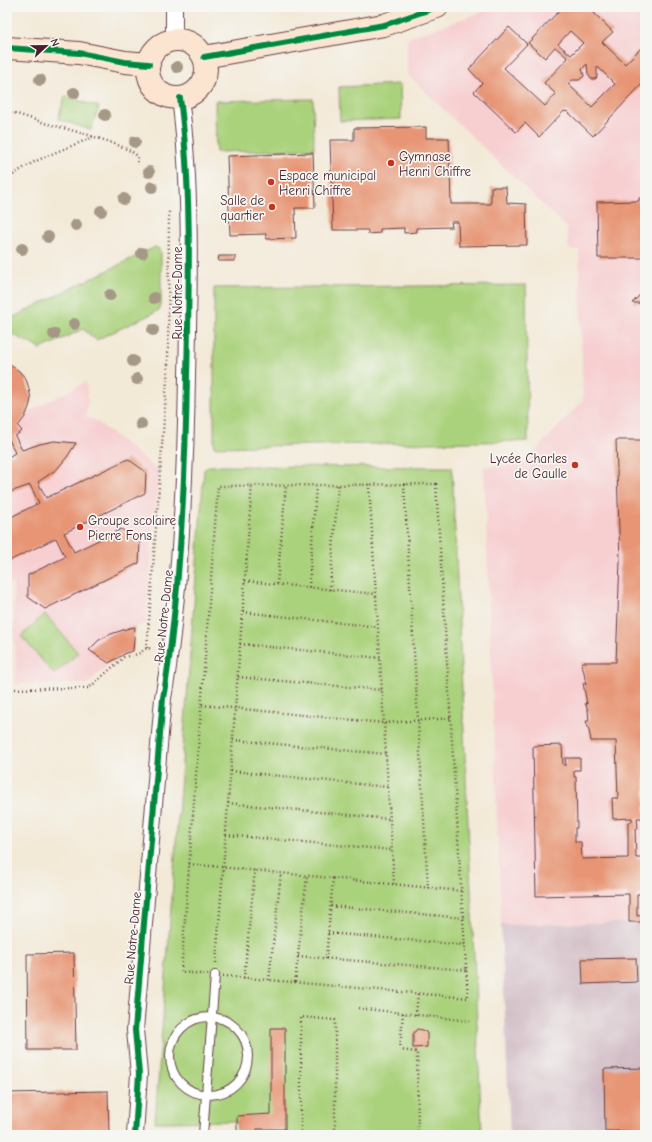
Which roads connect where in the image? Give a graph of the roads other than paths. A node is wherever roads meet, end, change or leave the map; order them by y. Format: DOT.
graph roads {
  1 [pos="174,7"];
  2 [pos="437,7"];
  3 [pos="174,40"];
  4 [pos="7,48"];
  5 [pos="204,57"];
  6 [pos="148,64"];
  7 [pos="180,98"];
  8 [pos="215,975"];
  9 [pos="212,1017"];
  10 [pos="206,1096"];
  11 [pos="135,1135"];
  12 [pos="203,1135"];
  1 -- 3 [label="street"];
  2 -- 5 [label="street"];
  3 -- 5 [label="street"];
  3 -- 6 [label="street"];
  4 -- 6 [label="street"];
  5 -- 7 [label="street"];
  6 -- 7 [label="street"];
  7 -- 11 [label="street, Rue Notre-Dame"];
  8 -- 9 [label="lane"];
  9 -- 10 [label="lane"];
  9 -- 10 [label="lane"];
  9 -- 10 [label="lane"];
  10 -- 12 [label="lane"];
}
